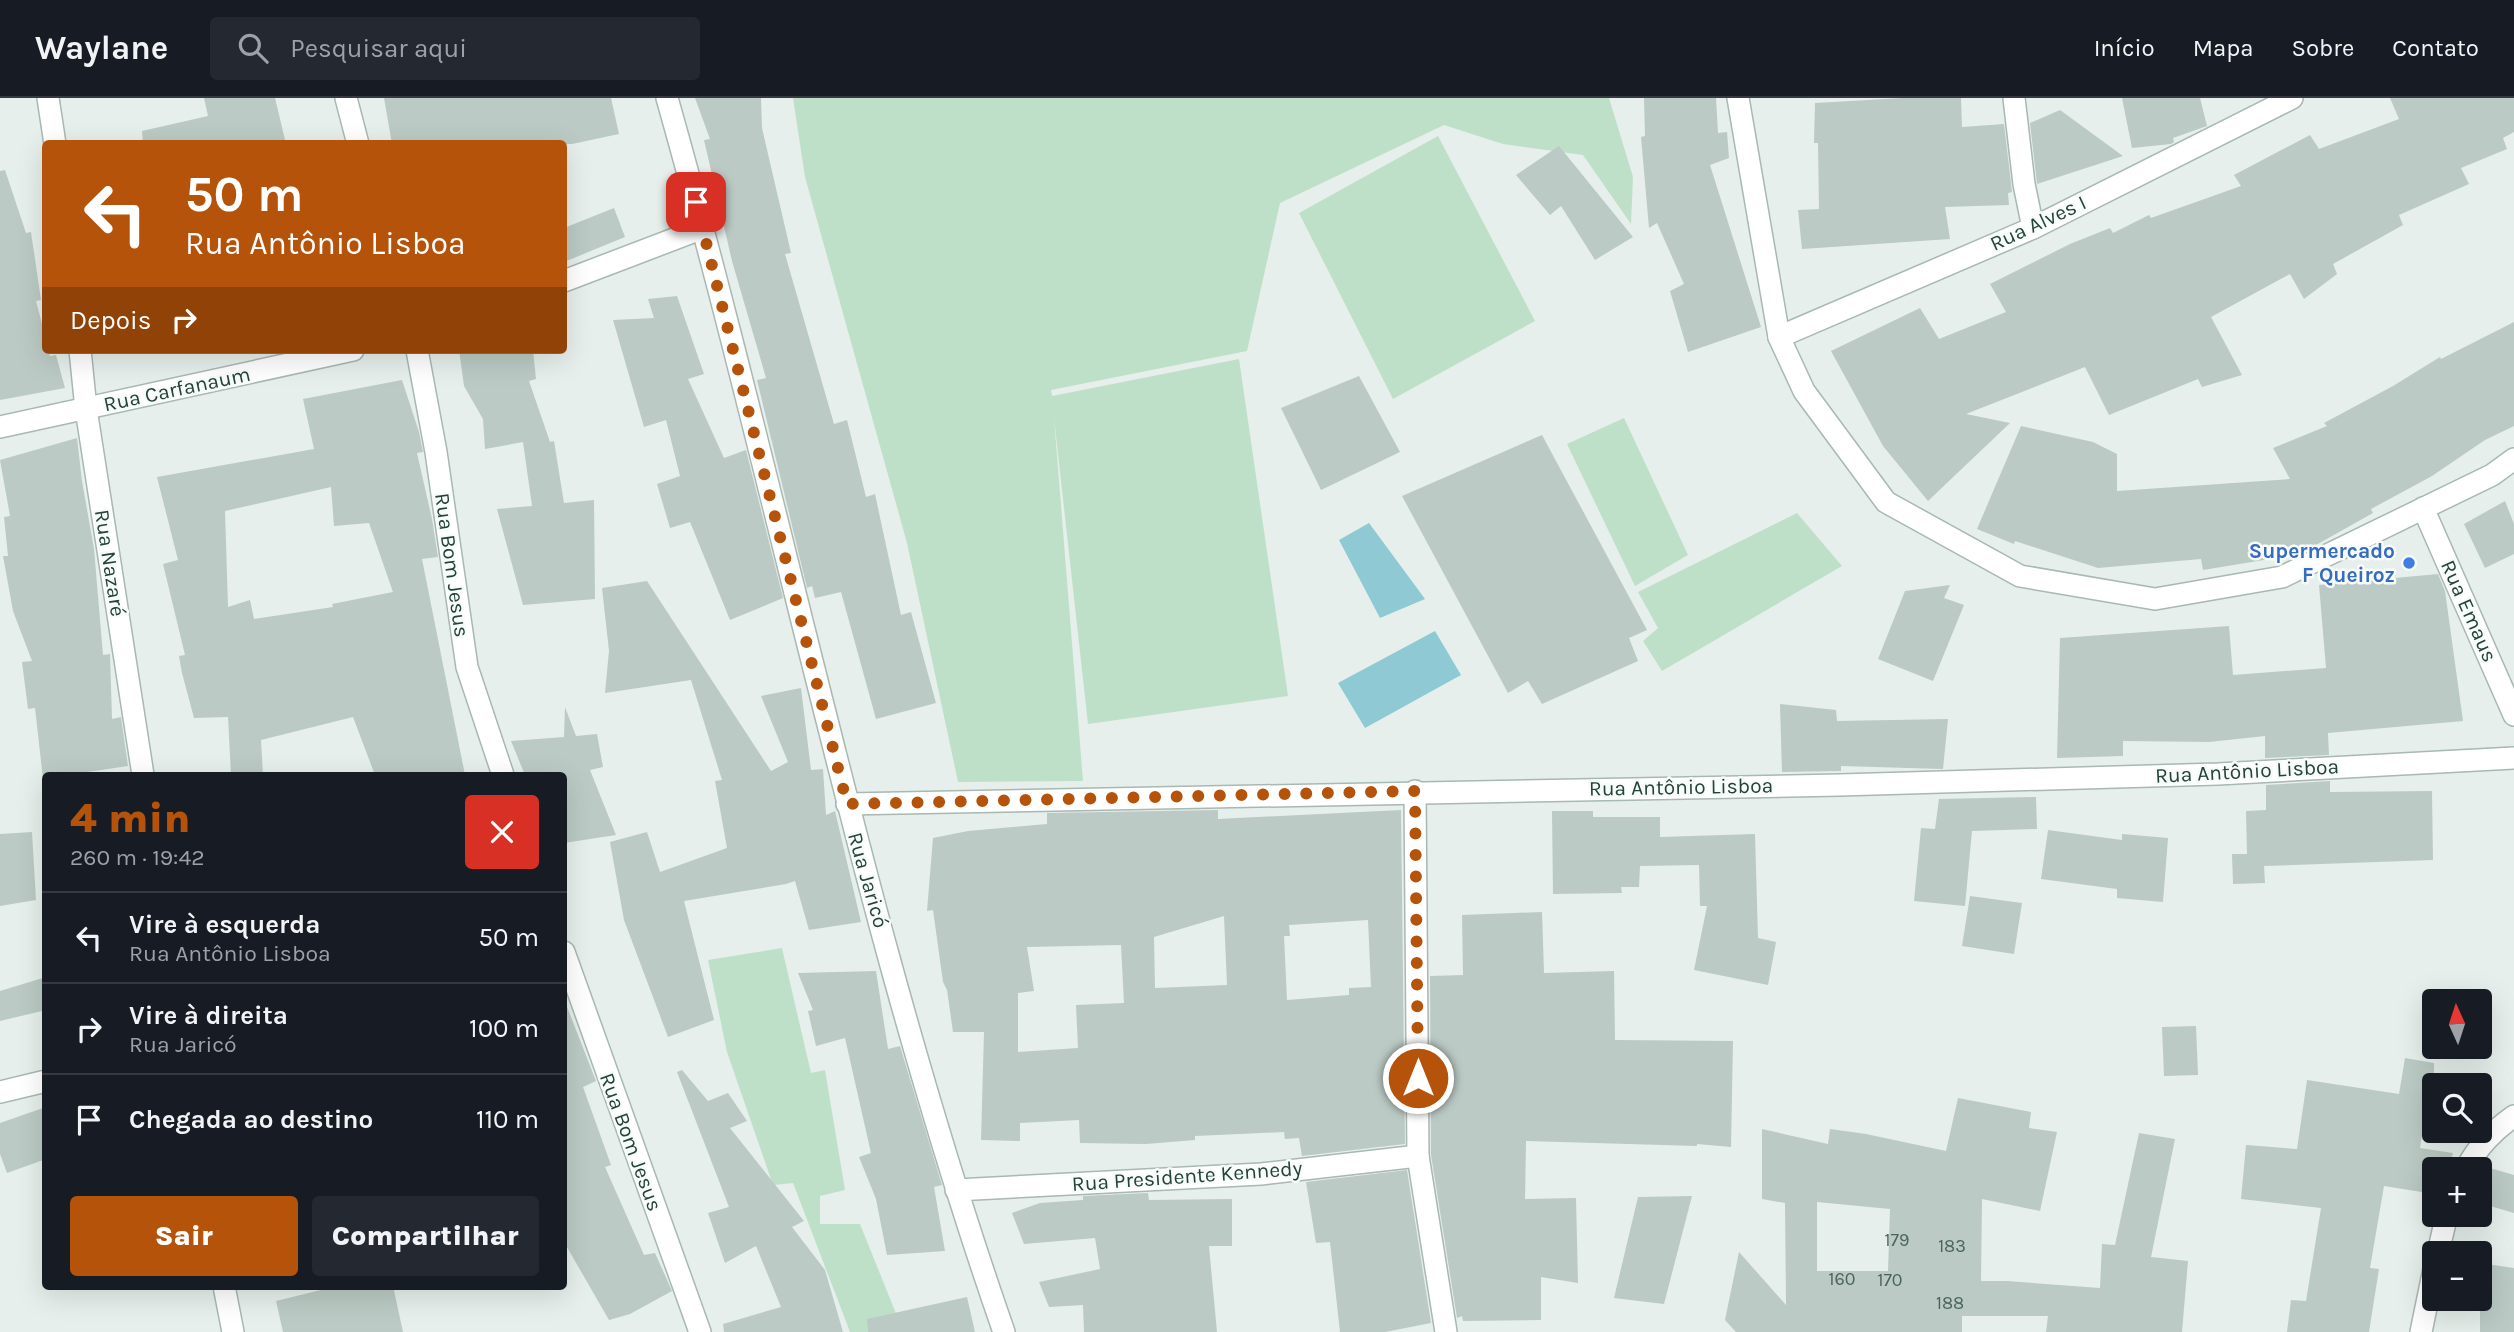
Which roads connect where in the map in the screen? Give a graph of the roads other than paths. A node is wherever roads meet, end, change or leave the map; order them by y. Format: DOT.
graph roads {
  1 [pos="48,98"];
  2 [pos="346,98"];
  3 [pos="667,98"];
  4 [pos="1738,98"];
  5 [pos="2014,98"];
  6 [pos="2292,98"];
  7 [pos="54,140"];
  8 [pos="357,140"];
  9 [pos="704,228"];
  10 [pos="2033,228"];
  11 [pos="567,280"];
  12 [pos="1779,337"];
  13 [pos="80,354"];
  14 [pos="336,354"];
  15 [pos="418,354"];
  16 [pos="86,409"];
  17 [pos="0,427"];
  18 [pos="2514,458"];
  19 [pos="2423,508"];
  20 [pos="2514,715"];
  21 [pos="2514,758"];
  22 [pos="143,772"];
  23 [pos="502,772"];
  24 [pos="1415,791"];
  25 [pos="847,804"];
  26 [pos="567,960"];
  27 [pos="42,1082"];
  28 [pos="0,1091"];
  29 [pos="2514,1116"];
  30 [pos="1418,1156"];
  31 [pos="2473,1157"];
  32 [pos="956,1190"];
  33 [pos="226,1290"];
  34 [pos="2425,1311"];
  35 [pos="233,1332"];
  36 [pos="700,1332"];
  37 [pos="1004,1332"];
  38 [pos="1446,1332"];
  39 [pos="2421,1332"];
  1 -- 7 [label="street"];
  2 -- 8 [label="street"];
  3 -- 9 [label="street, Rua Jaricó"];
  4 -- 12 [label="street"];
  5 -- 10 [label="street"];
  6 -- 10 [label="street, Rua Alves I"];
  9 -- 11 [label="street"];
  9 -- 25 [label="street, Rua Jaricó"];
  10 -- 12 [label="street, Rua Alves I"];
  12 -- 19 [label="street"];
  13 -- 16 [label="street, Rua Nazaré"];
  14 -- 16 [label="street, Rua Carfanaum"];
  15 -- 23 [label="street, Rua Bom Jesus"];
  16 -- 17 [label="street, Rua Carfanaum"];
  16 -- 22 [label="street, Rua Nazaré"];
  18 -- 19 [label="street"];
  19 -- 20 [label="street, Rua Emaus"];
  21 -- 24 [label="street, Rua Antônio Lisboa"];
  24 -- 25 [label="street, Rua Antônio Lisboa"];
  24 -- 30 [label="street"];
  25 -- 32 [label="street, Rua Jaricó"];
  26 -- 36 [label="street, Rua Bom Jesus"];
  27 -- 28 [label="street"];
  29 -- 31 [label="street"];
  30 -- 32 [label="street, Rua Presidente Kennedy"];
  30 -- 38 [label="street"];
  32 -- 37 [label="street, Rua Jaricó"];
  33 -- 35 [label="street"];
  34 -- 39 [label="street"];
}
